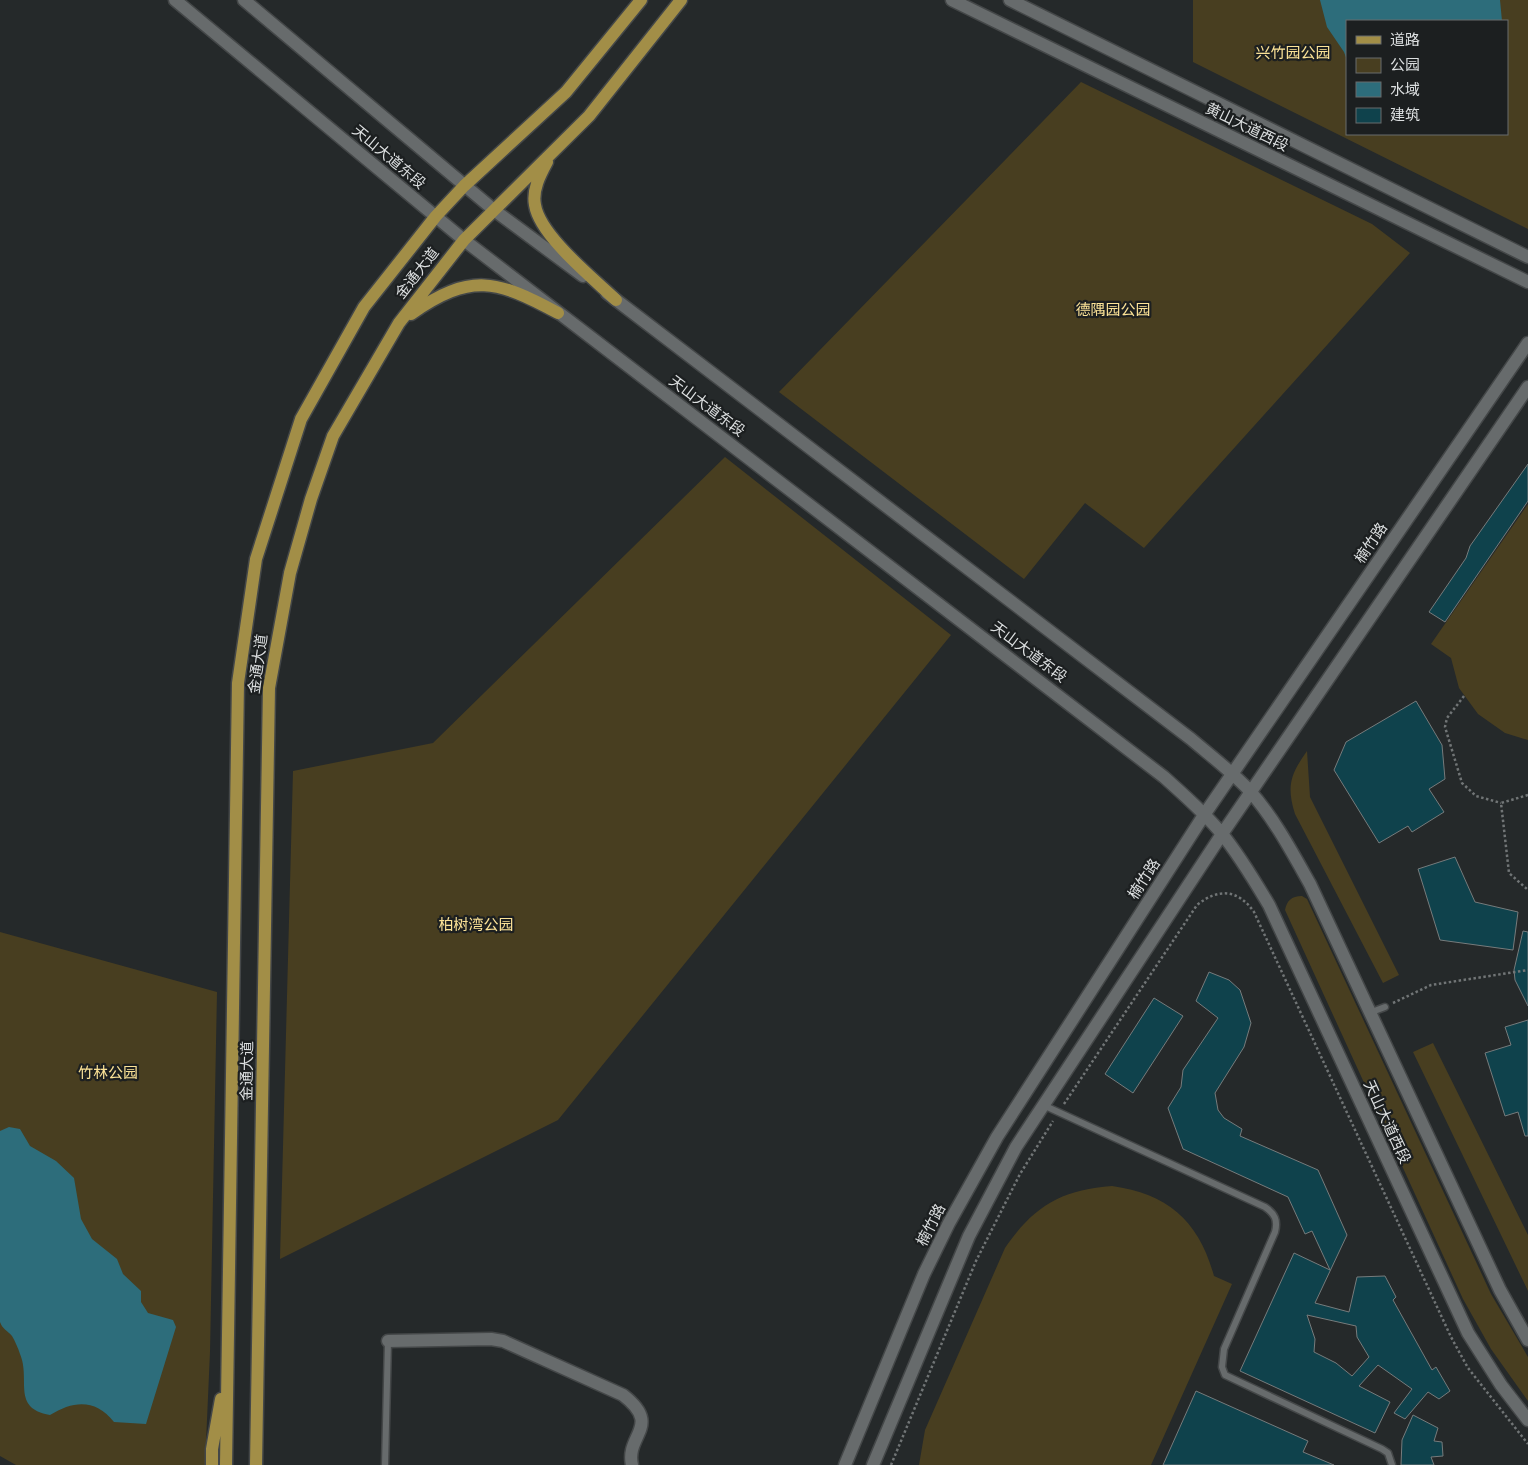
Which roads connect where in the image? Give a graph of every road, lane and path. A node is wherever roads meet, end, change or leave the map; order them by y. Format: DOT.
graph roads {
  1 [pos="175,0"];
  2 [pos="244,0"];
  3 [pos="641,0"];
  4 [pos="681,0"];
  5 [pos="952,0"];
  6 [pos="1010,0"];
  7 [pos="551,153"];
  8 [pos="464,186"];
  9 [pos="494,210"];
  10 [pos="436,216"];
  11 [pos="464,240"];
  12 [pos="1528,257"];
  13 [pos="1528,282"];
  14 [pos="616,300"];
  15 [pos="558,312"];
  16 [pos="399,323"];
  17 [pos="1528,343"];
  18 [pos="1528,387"];
  19 [pos="1464,696"];
  20 [pos="1233,774"];
  21 [pos="1250,792"];
  22 [pos="1528,795"];
  23 [pos="1502,804"];
  24 [pos="1204,815"];
  25 [pos="1222,834"];
  26 [pos="1528,890"];
  27 [pos="1528,970"];
  28 [pos="1385,1007"];
  29 [pos="1369,1013"];
  30 [pos="1044,1105"];
  31 [pos="1528,1340"];
  32 [pos="388,1341"];
  33 [pos="227,1365"];
  34 [pos="1528,1420"];
  35 [pos="257,1464"];
  36 [pos="212,1465"];
  37 [pos="226,1465"];
  38 [pos="385,1465"];
  39 [pos="632,1465"];
  40 [pos="845,1465"];
  41 [pos="873,1465"];
  42 [pos="1392,1465"];
  1 -- 10 [label="main road, 天山大道东段"];
  2 -- 8 [label="main road, 天山大道东段"];
  3 -- 8 [label="main road, 金通大道"];
  4 -- 7 [label="main road, 金通大道"];
  5 -- 13 [label="main road, 黄山大道西段"];
  6 -- 12 [label="main road, 黄山大道西段"];
  7 -- 9 [label="main road, 金通大道"];
  7 -- 14 [label="main road"];
  8 -- 9 [label="main road, 天山大道东段"];
  8 -- 10 [label="main road, 金通大道"];
  9 -- 11 [label="main road, 金通大道"];
  9 -- 14 [label="main road, 天山大道东段"];
  10 -- 11 [label="main road, 天山大道东段"];
  10 -- 33 [label="main road, 金通大道"];
  11 -- 15 [label="main road, 天山大道东段"];
  11 -- 16 [label="main road, 金通大道"];
  14 -- 20 [label="main road, 天山大道东段"];
  15 -- 16 [label="main road"];
  15 -- 24 [label="main road, 天山大道东段"];
  16 -- 35 [label="main road, 金通大道"];
  17 -- 20 [label="main road, 楠竹路"];
  18 -- 21 [label="main road"];
  19 -- 23 [label="path"];
  20 -- 21 [label="main road, 天山大道东段"];
  20 -- 24 [label="main road, 楠竹路"];
  21 -- 25 [label="main road"];
  21 -- 29 [label="main road, 天山大道西段"];
  22 -- 23 [label="path"];
  23 -- 26 [label="path"];
  24 -- 25 [label="main road, 天山大道东段"];
  24 -- 40 [label="main road, 楠竹路"];
  25 -- 30 [label="main road"];
  25 -- 34 [label="main road, 天山大道西段"];
  27 -- 28 [label="path"];
  28 -- 29 [label="lane"];
  29 -- 31 [label="main road, 天山大道西段"];
  30 -- 41 [label="main road"];
  30 -- 42 [label="lane"];
  32 -- 38 [label="lane"];
  32 -- 39 [label="main road"];
  33 -- 36 [label="main road"];
  33 -- 37 [label="main road, 金通大道"];
}
